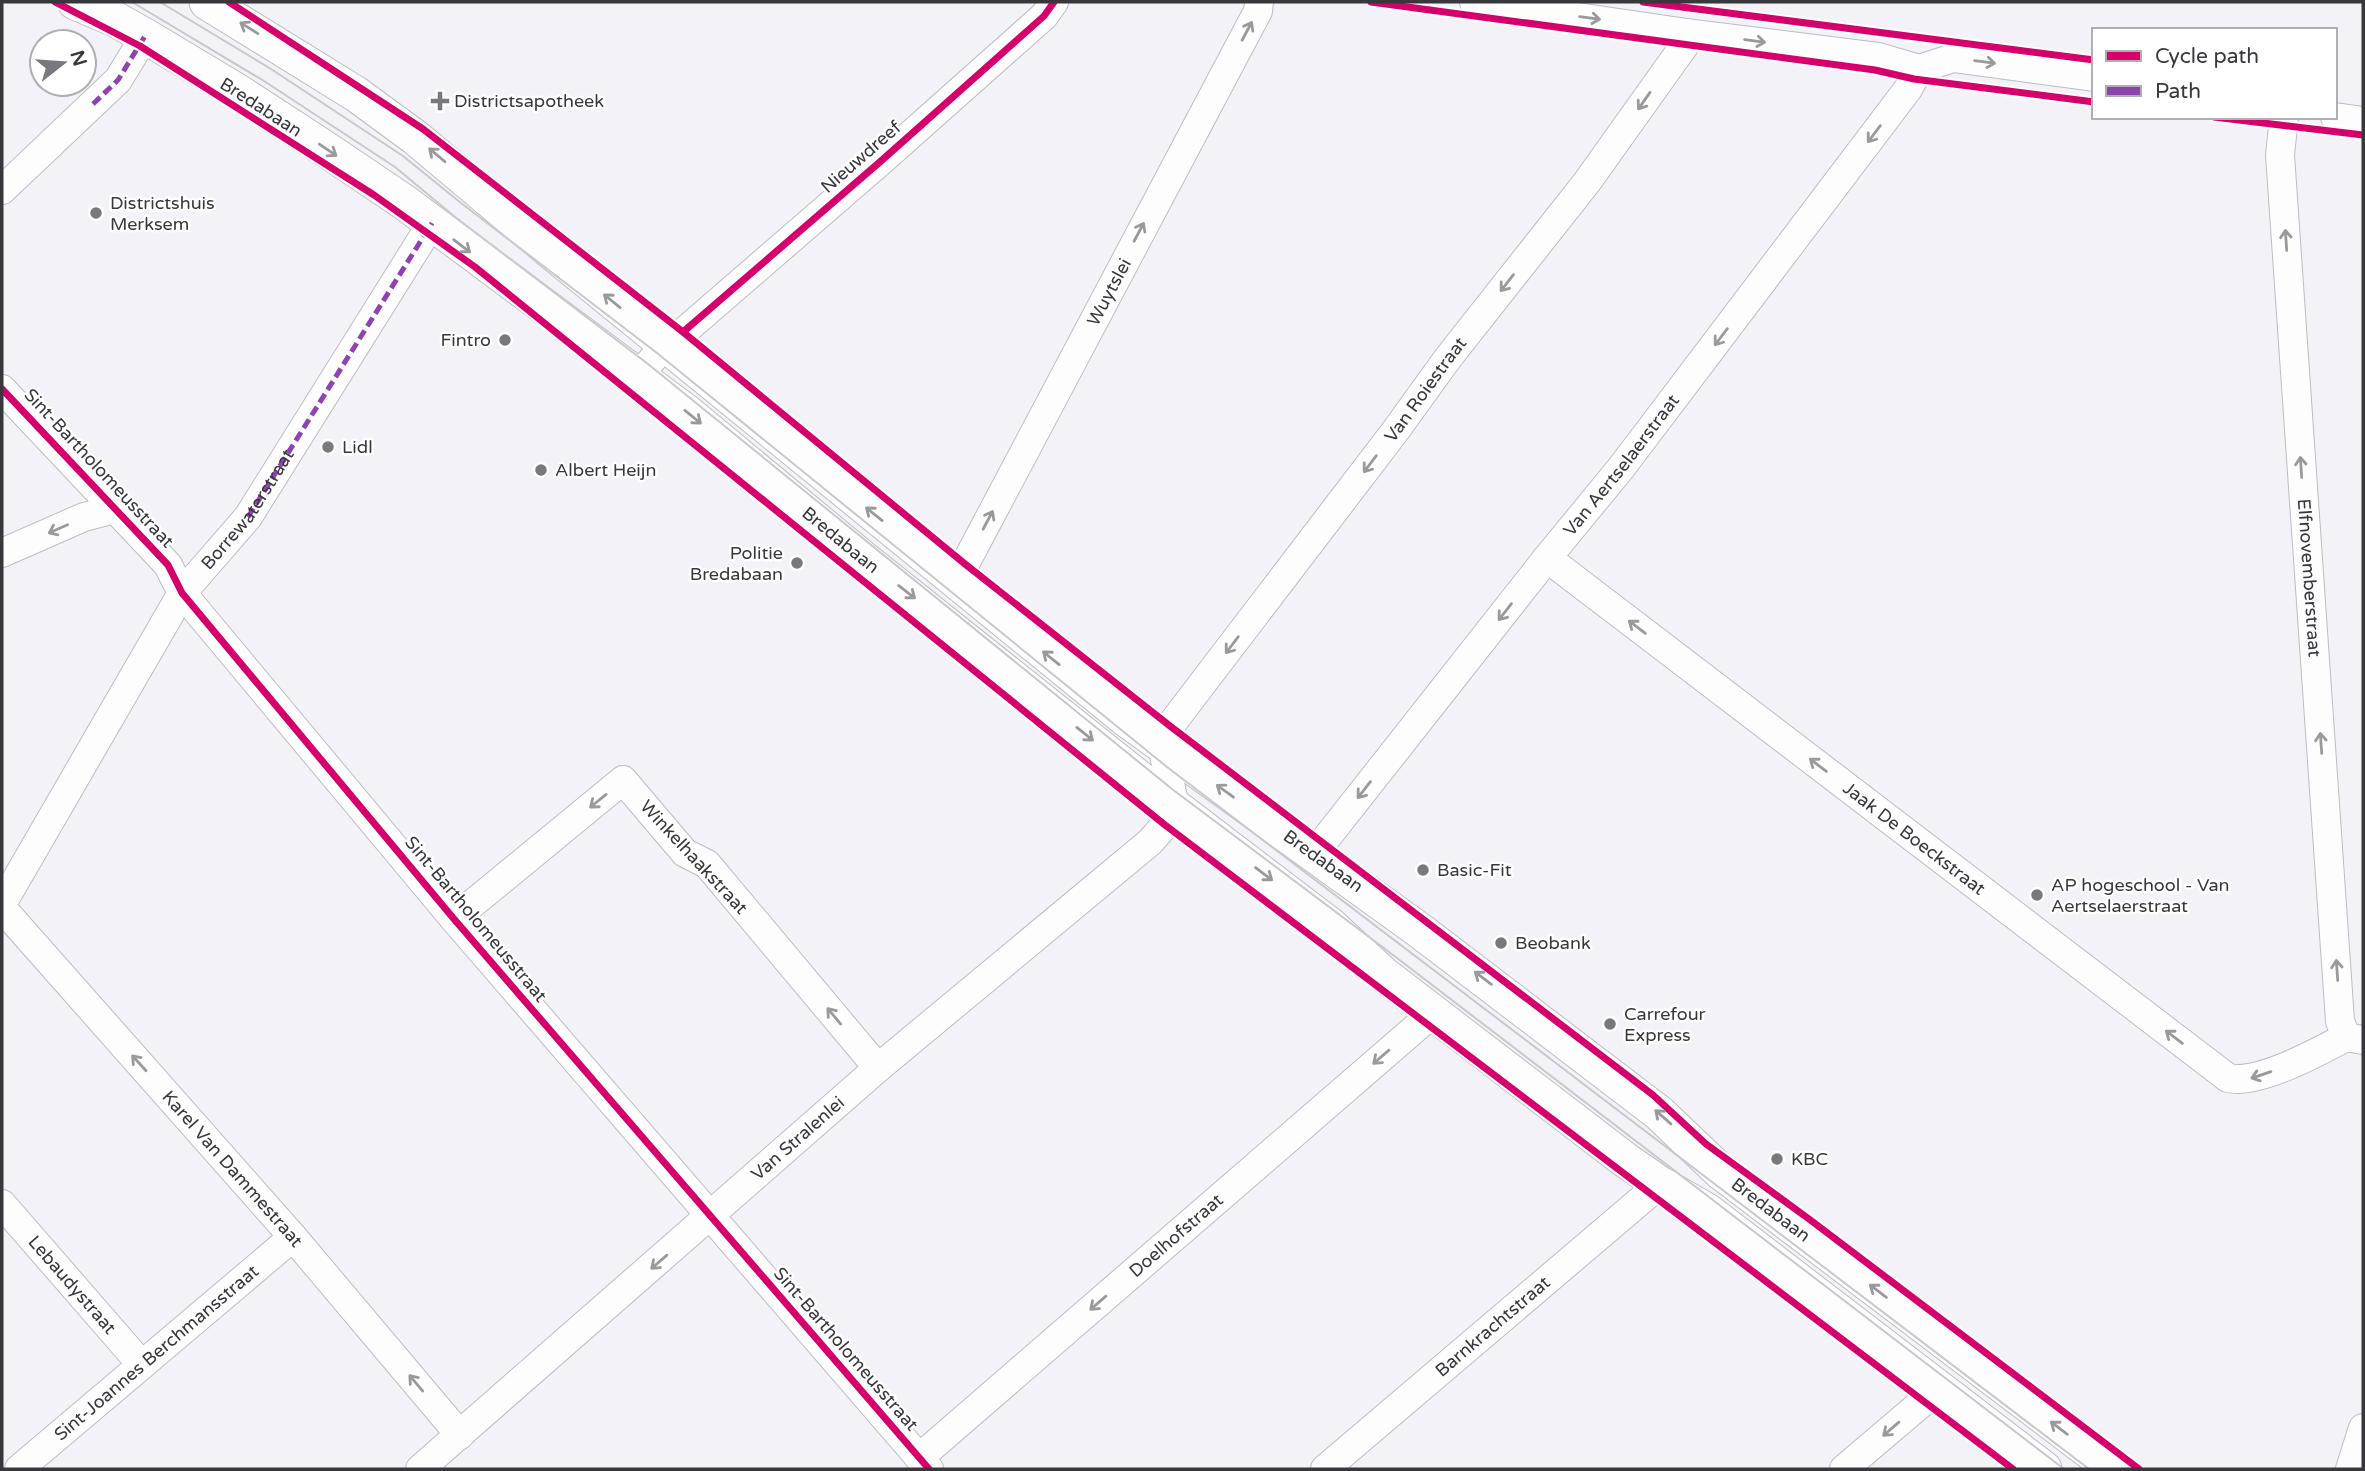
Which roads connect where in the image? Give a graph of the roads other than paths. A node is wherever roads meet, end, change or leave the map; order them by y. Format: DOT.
graph roads {
  1 [pos="75,2"];
  2 [pos="207,2"];
  3 [pos="1055,2"];
  4 [pos="1259,2"];
  5 [pos="1474,2"];
  6 [pos="1687,33"];
  7 [pos="145,36"];
  8 [pos="1919,69"];
  9 [pos="2092,77"];
  10 [pos="2337,117"];
  11 [pos="2284,119"];
  12 [pos="2363,121"];
  13 [pos="2,190"];
  14 [pos="432,223"];
  15 [pos="665,344"];
  16 [pos="638,377"];
  17 [pos="2,389"];
  18 [pos="115,509"];
  19 [pos="2,554"];
  20 [pos="1547,558"];
  21 [pos="956,581"];
  22 [pos="183,593"];
  23 [pos="1162,745"];
  24 [pos="1175,807"];
  25 [pos="1313,855"];
  26 [pos="2,906"];
  27 [pos="454,919"];
  28 [pos="1433,1013"];
  29 [pos="2354,1039"];
  30 [pos="878,1068"];
  31 [pos="1660,1184"];
  32 [pos="2,1203"];
  33 [pos="711,1217"];
  34 [pos="293,1237"];
  35 [pos="142,1365"];
  36 [pos="1938,1389"];
  37 [pos="2363,1429"];
  38 [pos="460,1435"];
  39 [pos="924,1464"];
  40 [pos="19,1469"];
  41 [pos="420,1469"];
  42 [pos="1325,1469"];
  43 [pos="1844,1469"];
  44 [pos="2044,1469"];
  45 [pos="2113,1469"];
  46 [pos="2350,1469"];
  1 -- 7 [label="main road, Bredabaan"];
  15 -- 2 [label="main road, Bredabaan, one-way"];
  3 -- 15 [label="street, Nieuwdreef"];
  21 -- 4 [label="street, Wuytslei, one-way"];
  5 -- 6 [label="street, one-way"];
  6 -- 8 [label="street, one-way"];
  6 -- 23 [label="street, Van Roiestraat, one-way"];
  7 -- 13 [label="street"];
  7 -- 14 [label="main road, Bredabaan, one-way"];
  8 -- 9 [label="street, one-way"];
  8 -- 20 [label="street, Van Aertselaerstraat, one-way"];
  10 -- 12 [label="street"];
  29 -- 11 [label="street, Elfnovemberstraat, one-way"];
  14 -- 16 [label="main road, Bredabaan, one-way"];
  14 -- 22 [label="street, Borrewaterstraat"];
  15 -- 16 [label="street"];
  21 -- 15 [label="main road, Bredabaan, one-way"];
  16 -- 24 [label="main road, Bredabaan, one-way"];
  17 -- 18 [label="street, Sint-Bartholomeusstraat"];
  18 -- 19 [label="street, one-way"];
  18 -- 22 [label="street, Sint-Bartholomeusstraat"];
  20 -- 25 [label="street, Van Aertselaerstraat, one-way"];
  29 -- 20 [label="street, Jaak De Boeckstraat, one-way"];
  23 -- 21 [label="main road, Bredabaan, one-way"];
  22 -- 26 [label="street, Borrewaterstraat"];
  22 -- 27 [label="street, Sint-Bartholomeusstraat"];
  23 -- 24 [label="street"];
  25 -- 23 [label="main road, Bredabaan, one-way"];
  24 -- 28 [label="main road, Bredabaan, one-way"];
  24 -- 30 [label="street, Van Stralenlei"];
  45 -- 25 [label="main road, Bredabaan, one-way"];
  34 -- 26 [label="street, Karel Van Dammestraat, one-way"];
  30 -- 27 [label="street, Winkelhaakstraat, one-way"];
  27 -- 33 [label="street, Sint-Bartholomeusstraat"];
  28 -- 31 [label="main road, Bredabaan"];
  28 -- 39 [label="street, Doelhofstraat, one-way"];
  30 -- 33 [label="street, Van Stralenlei"];
  31 -- 36 [label="main road, Bredabaan"];
  31 -- 42 [label="street, Barnkrachtstraat"];
  32 -- 35 [label="street, Lebaudystraat"];
  33 -- 38 [label="street, Van Stralenlei, one-way"];
  33 -- 39 [label="street, Sint-Bartholomeusstraat"];
  34 -- 35 [label="street, Sint-Joannes Berchmansstraat"];
  38 -- 34 [label="street, Karel Van Dammestraat, one-way"];
  35 -- 40 [label="street, Sint-Joannes Berchmansstraat"];
  36 -- 43 [label="street, one-way"];
  36 -- 44 [label="main road, Bredabaan"];
  37 -- 46 [label="street"];
  38 -- 41 [label="street, Van Stralenlei"];
}
